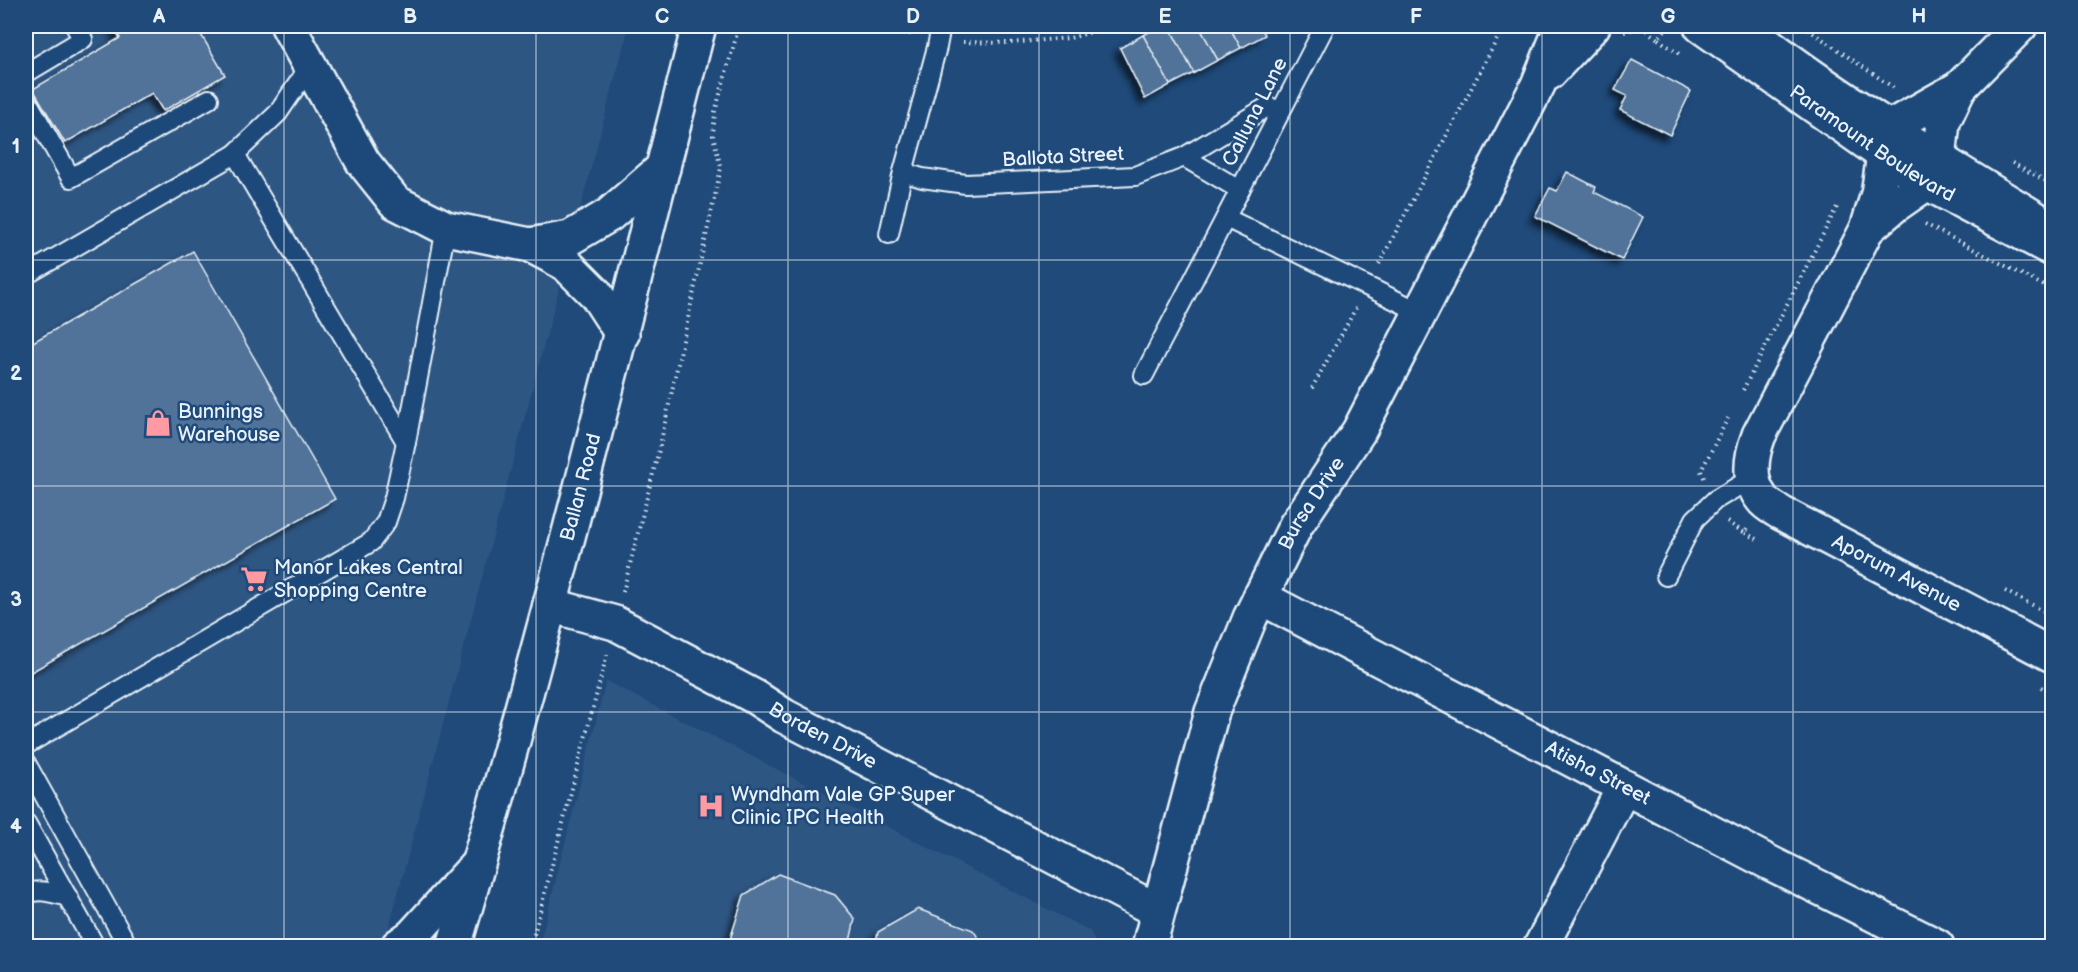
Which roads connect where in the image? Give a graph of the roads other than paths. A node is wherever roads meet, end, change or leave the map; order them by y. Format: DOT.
graph roads {
  1 [pos="75,26"];
  2 [pos="288,26"];
  3 [pos="699,26"];
  4 [pos="1325,26"];
  5 [pos="1562,26"];
  6 [pos="1593,26"];
  7 [pos="1701,26"];
  8 [pos="1744,26"];
  9 [pos="2020,26"];
  10 [pos="940,32"];
  11 [pos="310,66"];
  12 [pos="26,73"];
  13 [pos="1538,85"];
  14 [pos="1959,88"];
  15 [pos="26,99"];
  16 [pos="208,99"];
  17 [pos="1281,110"];
  18 [pos="1887,141"];
  19 [pos="235,154"];
  20 [pos="1184,157"];
  21 [pos="663,168"];
  22 [pos="903,171"];
  23 [pos="1933,171"];
  24 [pos="1240,190"];
  25 [pos="1226,218"];
  26 [pos="446,228"];
  27 [pos="2052,228"];
  28 [pos="1867,229"];
  29 [pos="889,234"];
  30 [pos="530,245"];
  31 [pos="2052,249"];
  32 [pos="26,275"];
  33 [pos="1420,312"];
  34 [pos="622,334"];
  35 [pos="1144,375"];
  36 [pos="406,442"];
  37 [pos="1752,478"];
  38 [pos="1666,576"];
  39 [pos="1260,597"];
  40 [pos="550,605"];
  41 [pos="2052,655"];
  42 [pos="26,745"];
  43 [pos="26,763"];
  44 [pos="1624,787"];
  45 [pos="26,823"];
  46 [pos="480,861"];
  47 [pos="26,894"];
  48 [pos="68,897"];
  49 [pos="1158,911"];
  50 [pos="95,946"];
  51 [pos="128,946"];
  52 [pos="398,946"];
  53 [pos="454,946"];
  54 [pos="1149,946"];
  55 [pos="1541,946"];
  56 [pos="1937,946"];
  1 -- 12 [label="lane"];
  2 -- 11 [label="street"];
  3 -- 21 [label="street, Ballan Road"];
  4 -- 17 [label="lane, Calluna Lane"];
  5 -- 13 [label="street, Bursa Drive"];
  6 -- 13 [label="street, Bursa Drive"];
  7 -- 18 [label="street, Paramount Boulevard"];
  8 -- 18 [label="street, Paramount Boulevard"];
  9 -- 14 [label="street"];
  10 -- 22 [label="lane"];
  11 -- 19 [label="lane"];
  11 -- 26 [label="street"];
  13 -- 33 [label="street, Bursa Drive"];
  14 -- 18 [label="street"];
  14 -- 23 [label="street"];
  15 -- 16 [label="lane"];
  17 -- 20 [label="lane, Ballota Street"];
  17 -- 24 [label="lane, Calluna Lane"];
  18 -- 23 [label="street, Paramount Boulevard"];
  18 -- 28 [label="street"];
  19 -- 32 [label="lane"];
  19 -- 36 [label="lane"];
  20 -- 22 [label="lane, Ballota Street"];
  20 -- 24 [label="lane"];
  21 -- 30 [label="street"];
  21 -- 34 [label="street, Ballan Road"];
  22 -- 29 [label="lane"];
  23 -- 27 [label="street, Paramount Boulevard"];
  23 -- 28 [label="street"];
  23 -- 31 [label="street, Paramount Boulevard"];
  24 -- 25 [label="lane, Calluna Lane"];
  25 -- 33 [label="lane"];
  25 -- 35 [label="lane, Calluna Lane"];
  26 -- 30 [label="street"];
  26 -- 36 [label="lane"];
  28 -- 37 [label="street"];
  30 -- 34 [label="street"];
  33 -- 39 [label="street, Bursa Drive"];
  34 -- 40 [label="street, Ballan Road"];
  36 -- 42 [label="lane"];
  37 -- 38 [label="lane"];
  37 -- 41 [label="street, Aporum Avenue"];
  39 -- 44 [label="street, Atisha Street"];
  39 -- 49 [label="street, Bursa Drive"];
  40 -- 46 [label="street, Ballan Road"];
  40 -- 49 [label="street, Borden Drive"];
  43 -- 51 [label="lane"];
  44 -- 55 [label="street"];
  44 -- 56 [label="street, Atisha Street"];
  45 -- 48 [label="lane"];
  46 -- 52 [label="street"];
  46 -- 53 [label="street, Ballan Road"];
  47 -- 48 [label="lane"];
  48 -- 50 [label="lane"];
  49 -- 54 [label="street, Bursa Drive"];
}
